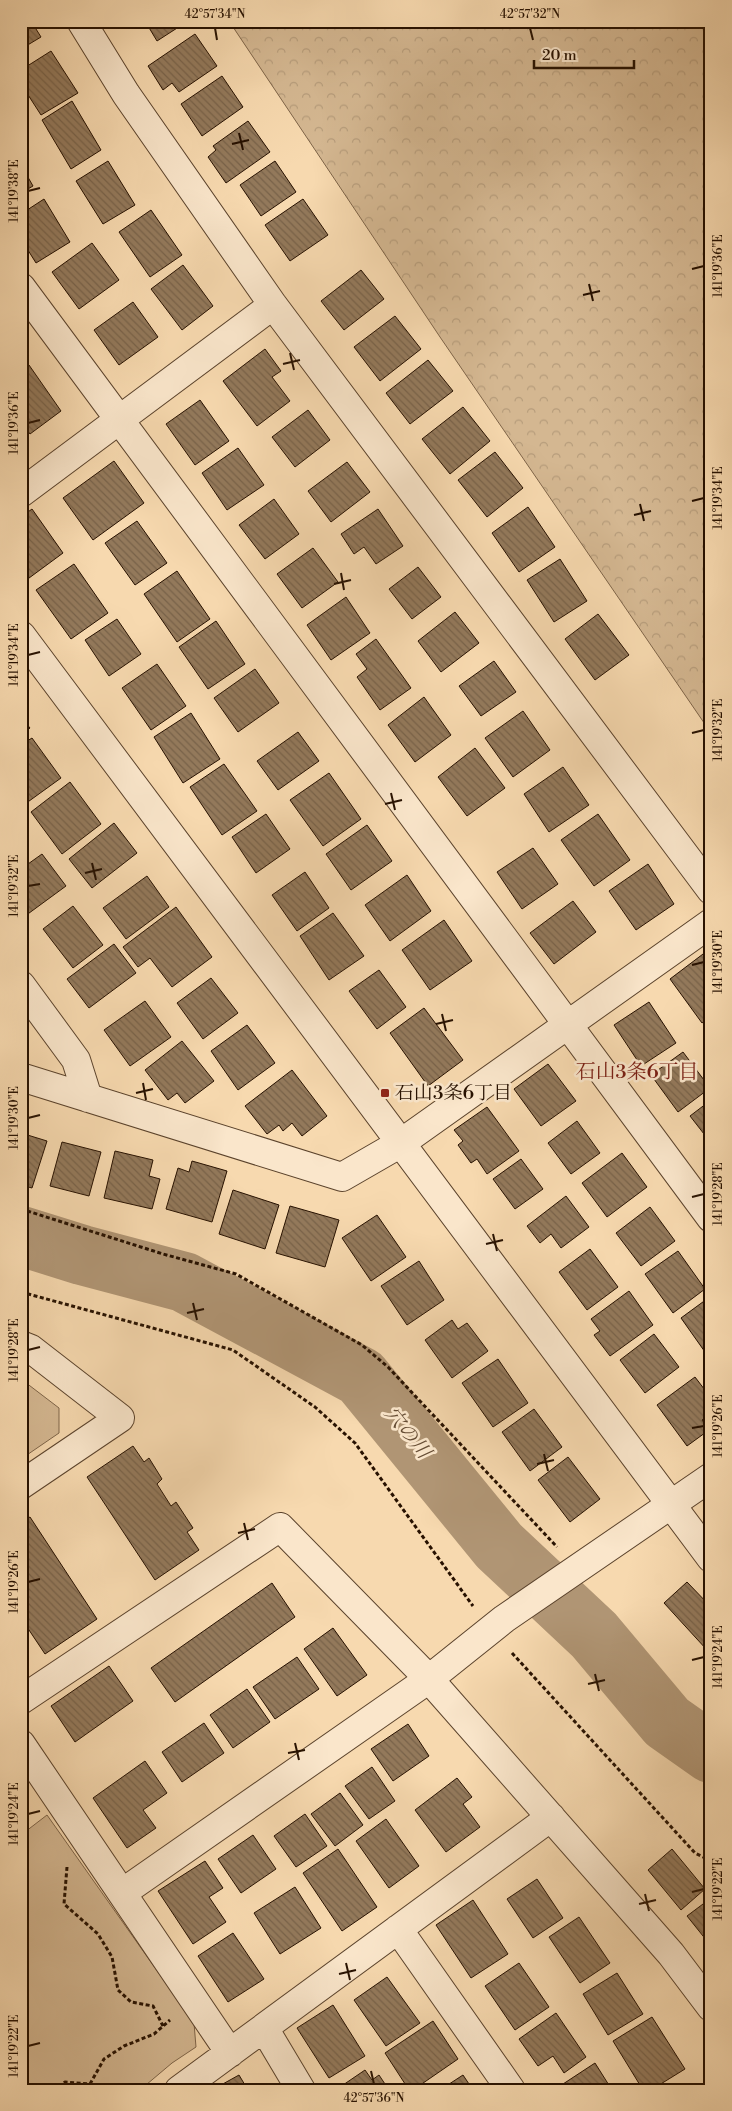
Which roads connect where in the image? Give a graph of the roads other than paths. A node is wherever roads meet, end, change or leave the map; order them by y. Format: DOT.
graph roads {
  1 [pos="81,21"];
  2 [pos="21,286"];
  3 [pos="273,305"];
  4 [pos="120,420"];
  5 [pos="21,493"];
  6 [pos="21,635"];
  7 [pos="711,890"];
  8 [pos="711,923"];
  9 [pos="21,985"];
  10 [pos="568,1025"];
  11 [pos="21,1077"];
  12 [pos="88,1098"];
  13 [pos="401,1144"];
  14 [pos="711,1218"];
  15 [pos="21,1345"];
  16 [pos="711,1477"];
  17 [pos="21,1485"];
  18 [pos="671,1506"];
  19 [pos="711,1558"];
  20 [pos="429,1679"];
  21 [pos="21,1700"];
  22 [pos="21,1744"];
  23 [pos="551,1817"];
  24 [pos="122,1893"];
  25 [pos="398,1929"];
  26 [pos="711,2007"];
  27 [pos="264,2028"];
  28 [pos="230,2053"];
  29 [pos="179,2090"];
  30 [pos="301,2090"];
  31 [pos="511,2090"];
  1 -- 3 [label="street"];
  2 -- 4 [label="street"];
  3 -- 4 [label="street"];
  3 -- 7 [label="street"];
  4 -- 5 [label="street"];
  4 -- 10 [label="street"];
  6 -- 13 [label="street"];
  8 -- 10 [label="street"];
  9 -- 12 [label="street"];
  10 -- 13 [label="street"];
  10 -- 14 [label="street"];
  11 -- 12 [label="street"];
  12 -- 13 [label="street"];
  13 -- 18 [label="street"];
  15 -- 17 [label="street"];
  16 -- 18 [label="street"];
  18 -- 19 [label="street"];
  18 -- 20 [label="street"];
  20 -- 21 [label="street"];
  20 -- 23 [label="street"];
  20 -- 24 [label="street"];
  22 -- 24 [label="street"];
  23 -- 25 [label="street"];
  23 -- 26 [label="street"];
  24 -- 28 [label="street"];
  25 -- 27 [label="street"];
  25 -- 31 [label="street"];
  27 -- 28 [label="street"];
  27 -- 30 [label="street"];
  28 -- 29 [label="street"];
}
